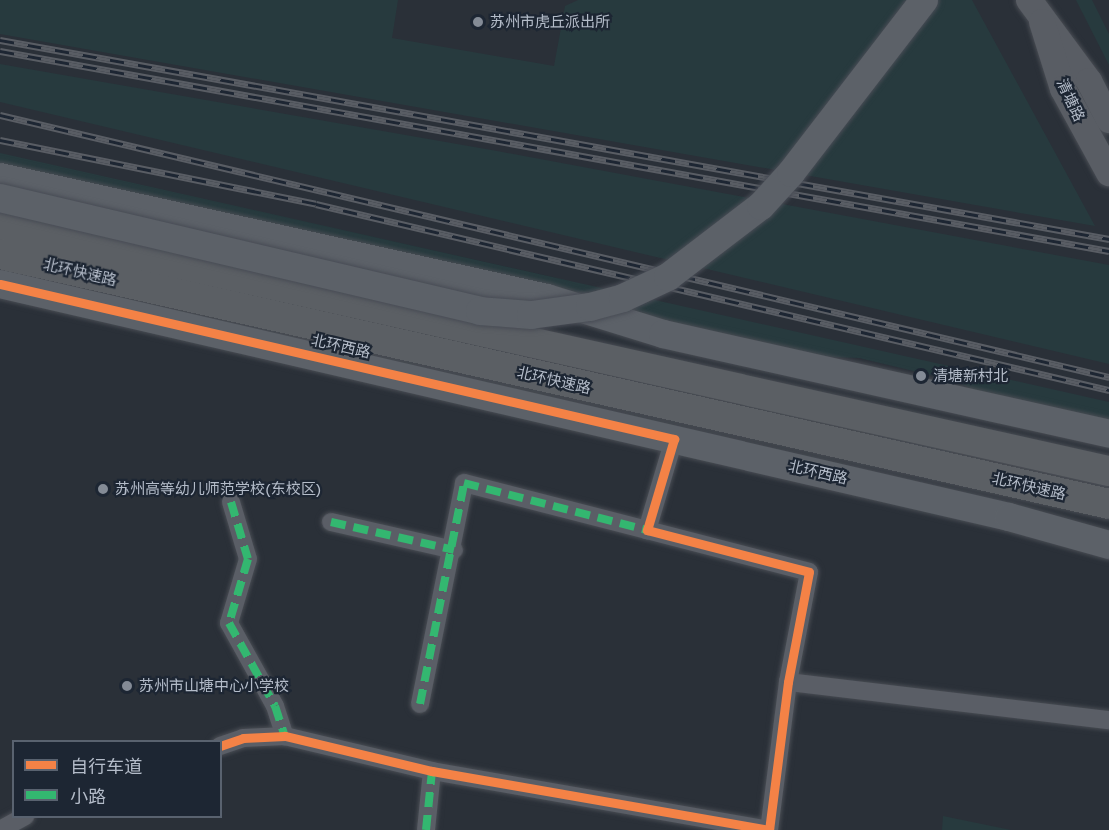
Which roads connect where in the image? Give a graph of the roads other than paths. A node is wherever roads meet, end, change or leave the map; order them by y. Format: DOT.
graph roads {
  1 [pos="924,0"];
  2 [pos="1029,0"];
  3 [pos="1042,22"];
  4 [pos="1109,120"];
  5 [pos="1109,173"];
  6 [pos="0,177"];
  7 [pos="0,198"];
  8 [pos="0,224"];
  9 [pos="0,254"];
  10 [pos="0,284"];
  11 [pos="1109,434"];
  12 [pos="674,439"];
  13 [pos="1109,471"];
  14 [pos="1044,489"];
  15 [pos="231,502"];
  16 [pos="1109,504"];
  17 [pos="1109,514"];
  18 [pos="331,522"];
  19 [pos="647,530"];
  20 [pos="1109,545"];
  21 [pos="454,550"];
  22 [pos="788,682"];
  23 [pos="420,704"];
  24 [pos="1109,720"];
  25 [pos="285,736"];
  26 [pos="222,745"];
  27 [pos="432,771"];
  28 [pos="21,818"];
  29 [pos="0,830"];
  30 [pos="426,830"];
  31 [pos="769,830"];
  1 -- 7 [label="main road, bridge"];
  2 -- 3 [label="main road, 清塘路"];
  3 -- 4 [label="main road, 清塘路"];
  3 -- 5 [label="main road, 清塘路"];
  6 -- 11 [label="main road"];
  8 -- 13 [label="highway, 北环快速路"];
  9 -- 14 [label="highway, 北环快速路"];
  10 -- 12 [label="main road, 北环西路"];
  12 -- 19 [label="street"];
  12 -- 20 [label="main road, 北环西路"];
  14 -- 16 [label="highway, 北环快速路"];
  14 -- 17 [label="highway"];
  15 -- 25 [label="street"];
  18 -- 21 [label="street"];
  19 -- 21 [label="street"];
  19 -- 22 [label="street"];
  21 -- 23 [label="street"];
  22 -- 24 [label="street"];
  22 -- 31 [label="street"];
  25 -- 26 [label="street"];
  25 -- 27 [label="street"];
  27 -- 30 [label="street"];
  27 -- 31 [label="street"];
  28 -- 29 [label="street"];
}
